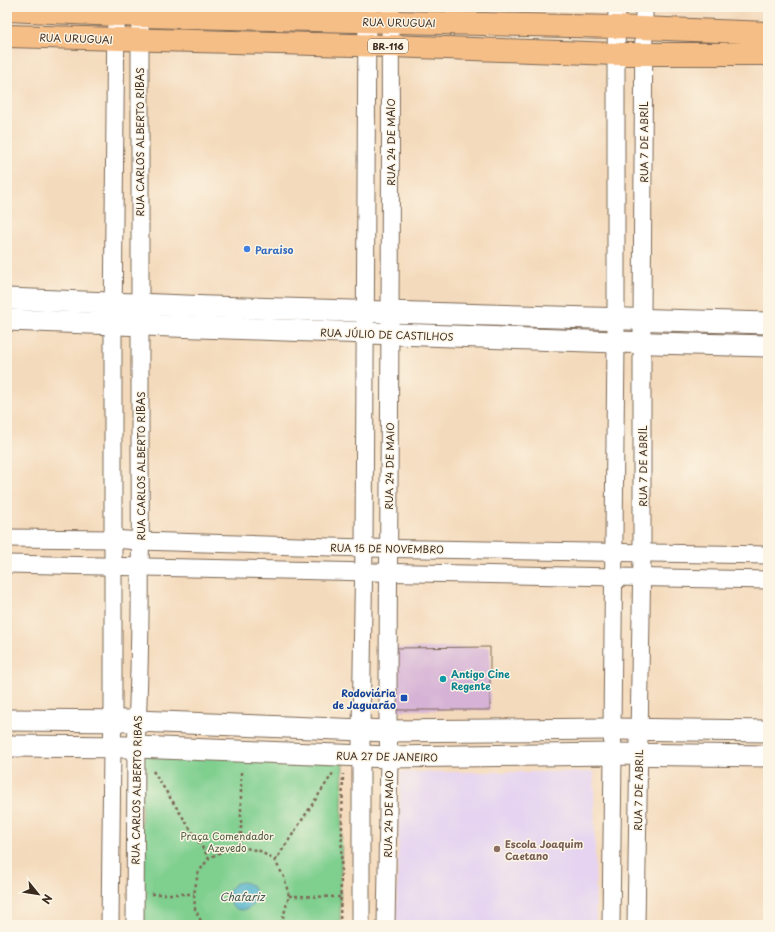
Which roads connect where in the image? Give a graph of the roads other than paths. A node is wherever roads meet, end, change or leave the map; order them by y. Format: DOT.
graph roads {
  1 [pos="644,7"];
  2 [pos="7,10"];
  3 [pos="116,11"];
  4 [pos="140,11"];
  5 [pos="367,14"];
  6 [pos="390,15"];
  7 [pos="616,17"];
  8 [pos="644,28"];
  9 [pos="768,33"];
  10 [pos="7,36"];
  11 [pos="115,39"];
  12 [pos="140,40"];
  13 [pos="367,46"];
  14 [pos="390,46"];
  15 [pos="616,54"];
  16 [pos="643,54"];
  17 [pos="768,54"];
  18 [pos="114,183"];
  19 [pos="139,183"];
  20 [pos="366,200"];
  21 [pos="390,201"];
  22 [pos="642,250"];
  23 [pos="616,251"];
  24 [pos="11,299"];
  25 [pos="113,303"];
  26 [pos="139,304"];
  27 [pos="365,311"];
  28 [pos="390,311"];
  29 [pos="616,318"];
  30 [pos="642,319"];
  31 [pos="11,320"];
  32 [pos="726,322"];
  33 [pos="768,323"];
  34 [pos="113,325"];
  35 [pos="139,326"];
  36 [pos="365,332"];
  37 [pos="390,334"];
  38 [pos="616,342"];
  39 [pos="642,342"];
  40 [pos="726,344"];
  41 [pos="768,346"];
  42 [pos="364,432"];
  43 [pos="390,433"];
  44 [pos="7,538"];
  45 [pos="113,539"];
  46 [pos="140,541"];
  47 [pos="364,548"];
  48 [pos="388,549"];
  49 [pos="471,550"];
  50 [pos="614,552"];
  51 [pos="642,553"];
  52 [pos="768,555"];
  53 [pos="7,564"];
  54 [pos="114,566"];
  55 [pos="140,566"];
  56 [pos="363,571"];
  57 [pos="388,572"];
  58 [pos="469,574"];
  59 [pos="613,578"];
  60 [pos="642,578"];
  61 [pos="768,580"];
  62 [pos="362,652"];
  63 [pos="388,652"];
  64 [pos="7,720"];
  65 [pos="113,721"];
  66 [pos="137,721"];
  67 [pos="250,726"];
  68 [pos="612,729"];
  69 [pos="361,730"];
  70 [pos="501,730"];
  71 [pos="639,730"];
  72 [pos="388,731"];
  73 [pos="759,731"];
  74 [pos="7,746"];
  75 [pos="112,747"];
  76 [pos="136,747"];
  77 [pos="613,754"];
  78 [pos="639,755"];
  79 [pos="500,756"];
  80 [pos="759,756"];
  81 [pos="361,757"];
  82 [pos="389,757"];
  83 [pos="245,758"];
  84 [pos="637,855"];
  85 [pos="612,856"];
  86 [pos="110,925"];
  87 [pos="135,925"];
  88 [pos="361,925"];
  89 [pos="386,925"];
  90 [pos="612,925"];
  91 [pos="636,925"];
  1 -- 8 [label="street, RUA 7 DE ABRIL"];
  2 -- 3 [label="highway, RUA URUGUAI"];
  3 -- 4 [label="highway, RUA URUGUAI"];
  3 -- 11 [label="street"];
  4 -- 5 [label="highway, RUA URUGUAI"];
  4 -- 12 [label="street, RUA CARLOS ALBERTO RIBAS"];
  5 -- 6 [label="highway, RUA URUGUAI"];
  5 -- 13 [label="street"];
  6 -- 7 [label="highway, RUA URUGUAI"];
  6 -- 14 [label="street, RUA 24 DE MAIO"];
  7 -- 8 [label="highway, RUA URUGUAI"];
  7 -- 15 [label="street"];
  8 -- 9 [label="highway, RUA URUGUAI"];
  8 -- 16 [label="street, RUA 7 DE ABRIL"];
  10 -- 11 [label="highway, RUA URUGUAI / BR-116"];
  11 -- 12 [label="highway, RUA URUGUAI / BR-116"];
  11 -- 18 [label="street"];
  12 -- 13 [label="highway, RUA URUGUAI / BR-116"];
  12 -- 19 [label="street, RUA CARLOS ALBERTO RIBAS"];
  13 -- 14 [label="highway, RUA URUGUAI / BR-116"];
  13 -- 20 [label="street"];
  14 -- 15 [label="highway, RUA URUGUAI / BR-116"];
  14 -- 21 [label="street, RUA 24 DE MAIO"];
  15 -- 16 [label="highway, RUA URUGUAI / BR-116"];
  15 -- 23 [label="street"];
  16 -- 17 [label="highway, RUA URUGUAI / BR-116"];
  16 -- 22 [label="street, RUA 7 DE ABRIL"];
  18 -- 19 [label="street"];
  18 -- 25 [label="street"];
  19 -- 26 [label="street, RUA CARLOS ALBERTO RIBAS"];
  20 -- 21 [label="street"];
  20 -- 27 [label="street"];
  21 -- 28 [label="street, RUA 24 DE MAIO"];
  22 -- 23 [label="street"];
  22 -- 30 [label="street, RUA 7 DE ABRIL"];
  23 -- 29 [label="street"];
  24 -- 25 [label="street"];
  24 -- 31 [label="street"];
  25 -- 26 [label="street"];
  25 -- 34 [label="street"];
  26 -- 27 [label="street"];
  26 -- 35 [label="street, RUA CARLOS ALBERTO RIBAS"];
  27 -- 28 [label="street"];
  27 -- 36 [label="street"];
  28 -- 29 [label="street"];
  28 -- 37 [label="street, RUA 24 DE MAIO"];
  29 -- 30 [label="street"];
  29 -- 38 [label="street"];
  30 -- 32 [label="street"];
  30 -- 39 [label="street, RUA 7 DE ABRIL"];
  31 -- 34 [label="street, RUA JÚLIO DE CASTILHOS"];
  32 -- 33 [label="street"];
  32 -- 40 [label="street"];
  34 -- 35 [label="street, RUA JÚLIO DE CASTILHOS"];
  34 -- 45 [label="street"];
  35 -- 36 [label="street, RUA JÚLIO DE CASTILHOS"];
  35 -- 46 [label="street, RUA CARLOS ALBERTO RIBAS"];
  36 -- 37 [label="street, RUA JÚLIO DE CASTILHOS"];
  36 -- 42 [label="street"];
  37 -- 38 [label="street, RUA JÚLIO DE CASTILHOS"];
  37 -- 43 [label="street, RUA 24 DE MAIO"];
  38 -- 39 [label="street, RUA JÚLIO DE CASTILHOS"];
  38 -- 50 [label="street"];
  39 -- 40 [label="street, RUA JÚLIO DE CASTILHOS"];
  39 -- 51 [label="street, RUA 7 DE ABRIL"];
  40 -- 41 [label="street, RUA JÚLIO DE CASTILHOS"];
  42 -- 43 [label="street"];
  42 -- 47 [label="street"];
  43 -- 48 [label="street, RUA 24 DE MAIO"];
  44 -- 45 [label="street, RUA 15 DE NOVEMBRO"];
  45 -- 46 [label="street, RUA 15 DE NOVEMBRO"];
  45 -- 54 [label="street"];
  46 -- 47 [label="street, RUA 15 DE NOVEMBRO"];
  46 -- 55 [label="street, RUA CARLOS ALBERTO RIBAS"];
  47 -- 48 [label="street, RUA 15 DE NOVEMBRO"];
  47 -- 56 [label="street"];
  48 -- 49 [label="street, RUA 15 DE NOVEMBRO"];
  48 -- 57 [label="street, RUA 24 DE MAIO"];
  49 -- 50 [label="street, RUA 15 DE NOVEMBRO"];
  49 -- 58 [label="street"];
  50 -- 51 [label="street, RUA 15 DE NOVEMBRO"];
  50 -- 59 [label="street"];
  51 -- 52 [label="street, RUA 15 DE NOVEMBRO"];
  51 -- 60 [label="street, RUA 7 DE ABRIL"];
  53 -- 54 [label="street"];
  54 -- 55 [label="street"];
  54 -- 65 [label="street"];
  55 -- 56 [label="street"];
  55 -- 66 [label="street, RUA CARLOS ALBERTO RIBAS"];
  56 -- 57 [label="street"];
  56 -- 62 [label="street"];
  57 -- 58 [label="street"];
  57 -- 63 [label="street, RUA 24 DE MAIO"];
  58 -- 59 [label="street"];
  59 -- 60 [label="street"];
  59 -- 68 [label="street"];
  60 -- 61 [label="street"];
  60 -- 71 [label="street, RUA 7 DE ABRIL"];
  62 -- 63 [label="street"];
  62 -- 69 [label="street"];
  63 -- 72 [label="street, RUA 24 DE MAIO"];
  64 -- 65 [label="street"];
  65 -- 66 [label="street"];
  65 -- 75 [label="street"];
  66 -- 67 [label="street"];
  66 -- 76 [label="street, RUA CARLOS ALBERTO RIBAS"];
  67 -- 69 [label="street"];
  67 -- 83 [label="street"];
  68 -- 70 [label="street"];
  68 -- 71 [label="street"];
  68 -- 77 [label="street"];
  69 -- 72 [label="street"];
  69 -- 81 [label="street"];
  70 -- 72 [label="street"];
  70 -- 79 [label="street"];
  71 -- 73 [label="street"];
  71 -- 78 [label="street, RUA 7 DE ABRIL"];
  72 -- 82 [label="street, RUA 24 DE MAIO"];
  73 -- 80 [label="street"];
  74 -- 75 [label="street, RUA 27 DE JANEIRO"];
  75 -- 76 [label="street, RUA 27 DE JANEIRO"];
  75 -- 86 [label="street"];
  76 -- 83 [label="street, RUA 27 DE JANEIRO"];
  76 -- 87 [label="street, RUA CARLOS ALBERTO RIBAS"];
  77 -- 78 [label="street, RUA 27 DE JANEIRO"];
  77 -- 79 [label="street, RUA 27 DE JANEIRO"];
  77 -- 85 [label="street"];
  78 -- 80 [label="street, RUA 27 DE JANEIRO"];
  78 -- 84 [label="street, RUA 7 DE ABRIL"];
  79 -- 82 [label="street, RUA 27 DE JANEIRO"];
  81 -- 82 [label="street, RUA 27 DE JANEIRO"];
  81 -- 83 [label="street, RUA 27 DE JANEIRO"];
  81 -- 88 [label="street"];
  82 -- 89 [label="street, RUA 24 DE MAIO"];
  84 -- 85 [label="street"];
  84 -- 91 [label="street, RUA 7 DE ABRIL"];
  85 -- 90 [label="street"];
}
